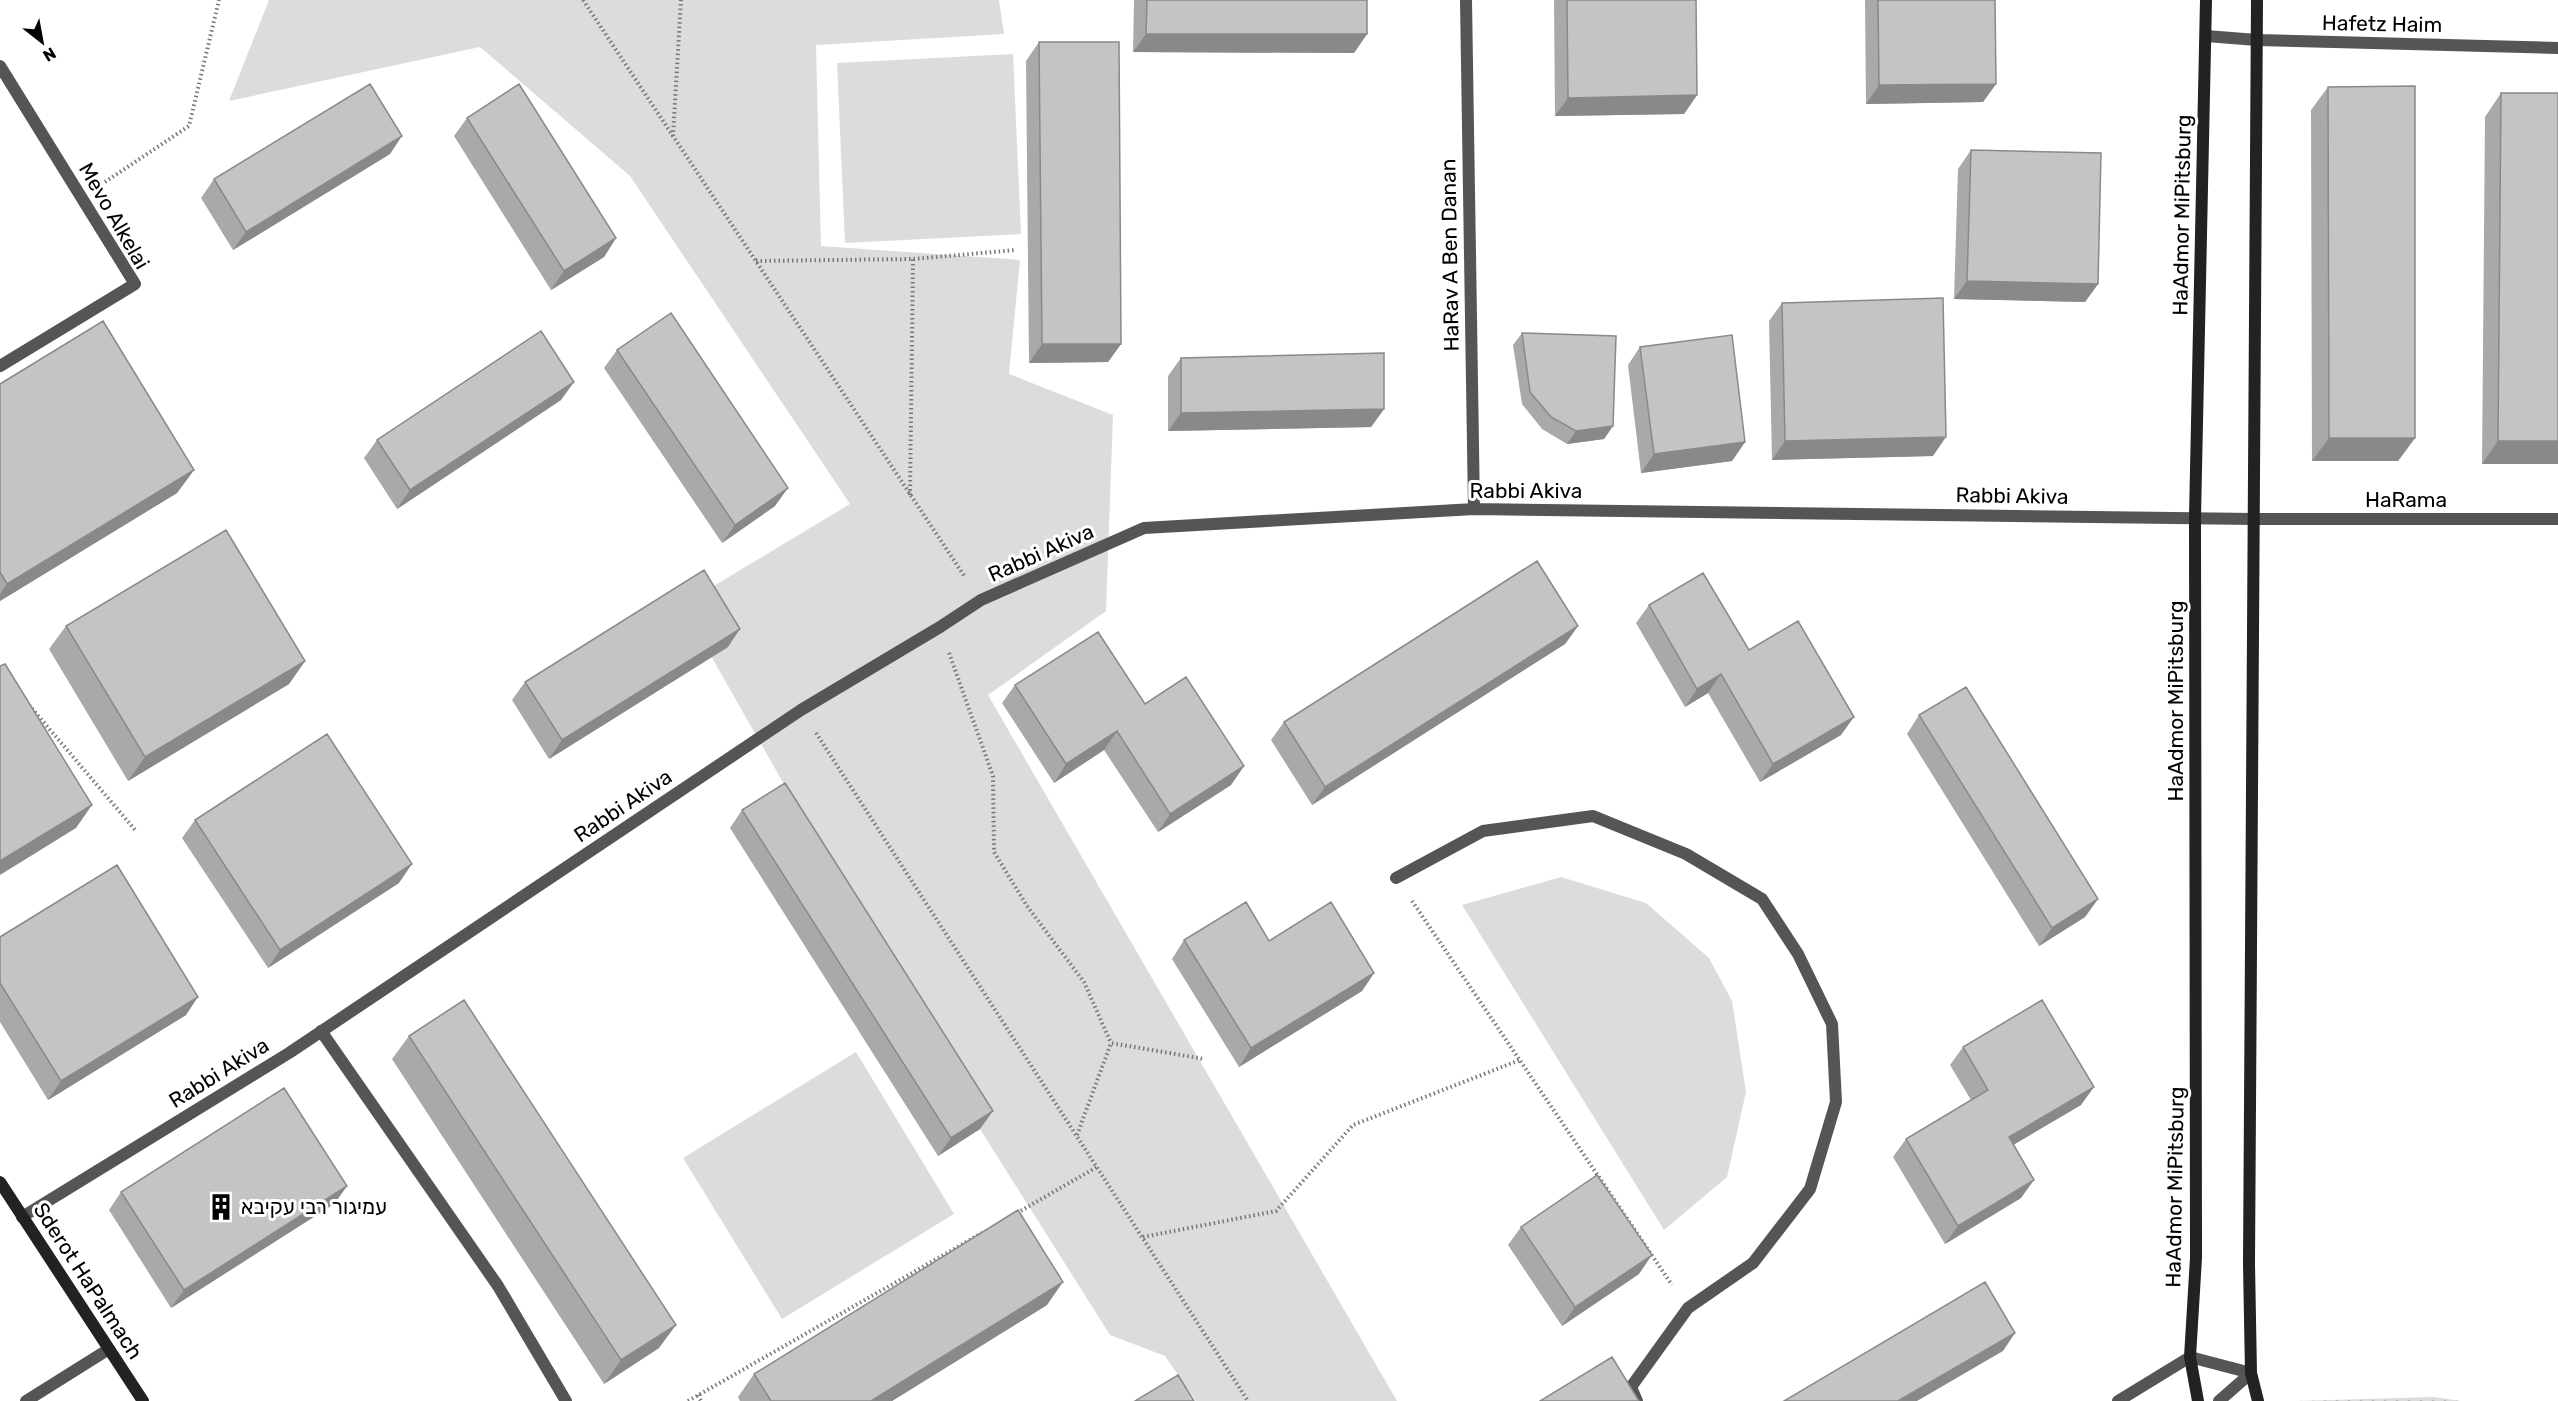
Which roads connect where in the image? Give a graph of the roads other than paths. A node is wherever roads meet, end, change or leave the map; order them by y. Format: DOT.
graph roads {
  1 [pos="1466,0"];
  2 [pos="2206,0"];
  3 [pos="2257,0"];
  4 [pos="2206,36"];
  5 [pos="2257,40"];
  6 [pos="2558,48"];
  7 [pos="0,66"];
  8 [pos="0,366"];
  9 [pos="1474,509"];
  10 [pos="2195,517"];
  11 [pos="2254,519"];
  12 [pos="2558,519"];
  13 [pos="1396,878"];
  14 [pos="321,1031"];
  15 [pos="0,1182"];
  16 [pos="22,1217"];
  17 [pos="109,1349"];
  18 [pos="2190,1357"];
  19 [pos="2251,1373"];
  20 [pos="26,1401"];
  21 [pos="143,1401"];
  22 [pos="566,1401"];
  23 [pos="1637,1401"];
  24 [pos="2118,1401"];
  25 [pos="2198,1401"];
  26 [pos="2219,1401"];
  27 [pos="2258,1401"];
  1 -- 9 [label="street, HaRav A Ben Danan"];
  2 -- 4 [label="street, HaAdmor MiPitsburg"];
  3 -- 5 [label="street"];
  4 -- 5 [label="street, Hafetz Haim"];
  4 -- 10 [label="street, HaAdmor MiPitsburg"];
  5 -- 6 [label="street, Hafetz Haim"];
  5 -- 11 [label="street"];
  7 -- 8 [label="street, Mevo Alkelai"];
  9 -- 10 [label="street, Rabbi Akiva"];
  9 -- 14 [label="street, Rabbi Akiva"];
  10 -- 11 [label="street, Rabbi Akiva"];
  10 -- 18 [label="street, HaAdmor MiPitsburg"];
  11 -- 12 [label="street, HaRama"];
  11 -- 19 [label="street"];
  13 -- 23 [label="street"];
  14 -- 16 [label="street, Rabbi Akiva"];
  14 -- 22 [label="street"];
  15 -- 16 [label="street, Sderot HaPalmach"];
  16 -- 17 [label="street, Sderot HaPalmach"];
  17 -- 20 [label="street"];
  17 -- 21 [label="street, Sderot HaPalmach"];
  18 -- 19 [label="street"];
  18 -- 24 [label="street"];
  18 -- 25 [label="street, HaAdmor MiPitsburg"];
  19 -- 26 [label="street"];
  19 -- 27 [label="street"];
}
